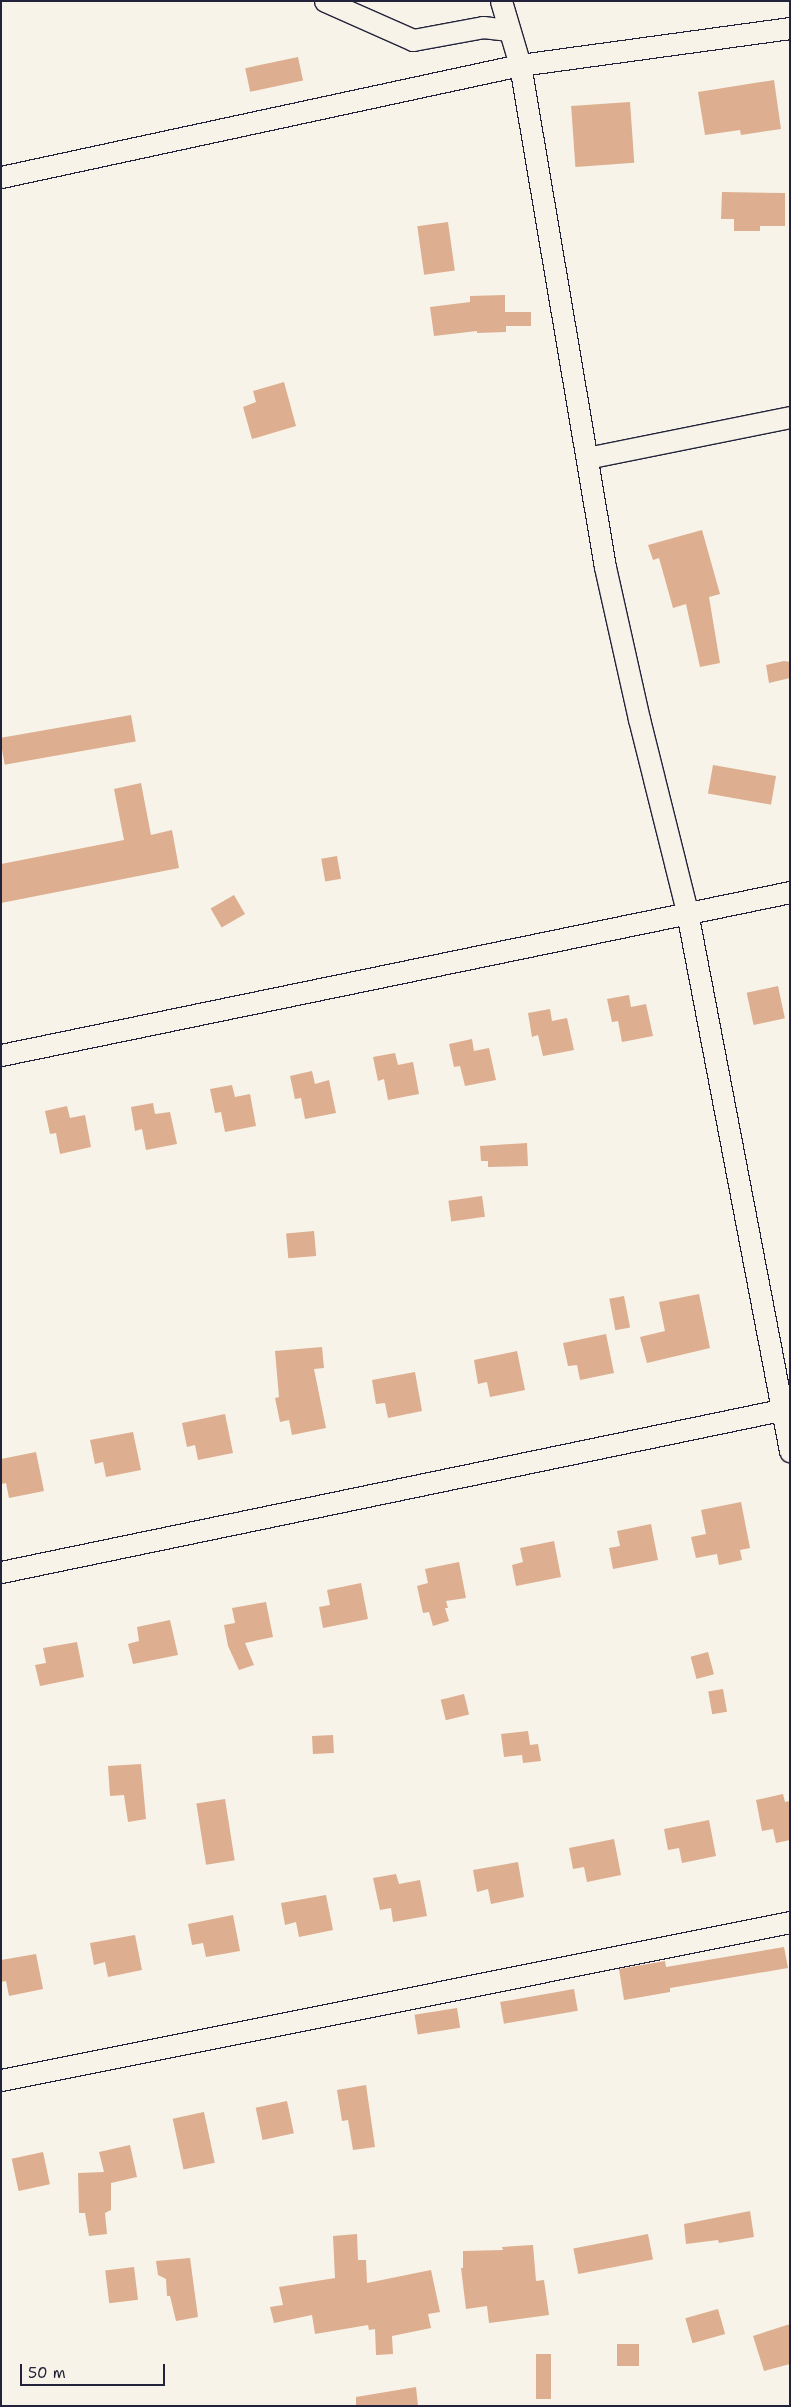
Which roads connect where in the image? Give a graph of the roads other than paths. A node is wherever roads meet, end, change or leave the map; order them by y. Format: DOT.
graph roads {
  1 [pos="325,1"];
  2 [pos="501,1"];
  3 [pos="790,28"];
  4 [pos="509,30"];
  5 [pos="520,65"];
  6 [pos="1,177"];
  7 [pos="790,417"];
  8 [pos="587,458"];
  9 [pos="790,892"];
  10 [pos="687,912"];
  11 [pos="1,1056"];
  12 [pos="786,1409"];
  13 [pos="790,1451"];
  14 [pos="1,1572"];
  15 [pos="790,1922"];
  16 [pos="1,2080"];
  1 -- 4 [label="street"];
  2 -- 4 [label="street"];
  3 -- 5 [label="street"];
  4 -- 5 [label="street"];
  5 -- 6 [label="street"];
  5 -- 8 [label="street"];
  7 -- 8 [label="street"];
  8 -- 10 [label="street"];
  9 -- 10 [label="street"];
  10 -- 11 [label="street"];
  10 -- 12 [label="street"];
  12 -- 13 [label="street"];
  12 -- 14 [label="street"];
  15 -- 16 [label="street"];
}
